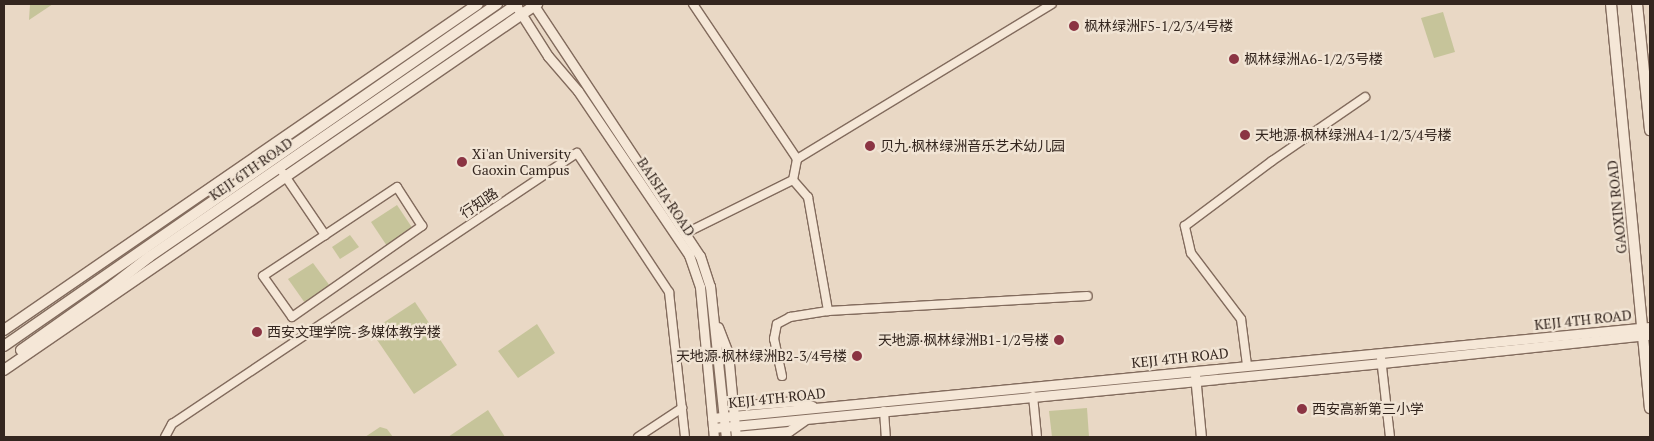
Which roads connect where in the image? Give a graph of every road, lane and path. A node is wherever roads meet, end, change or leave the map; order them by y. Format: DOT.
graph roads {
  1 [pos="478,4"];
  2 [pos="497,4"];
  3 [pos="515,4"];
  4 [pos="535,4"];
  5 [pos="693,4"];
  6 [pos="1052,4"];
  7 [pos="1611,4"];
  8 [pos="1637,4"];
  9 [pos="520,15"];
  10 [pos="1365,97"];
  11 [pos="1650,130"];
  12 [pos="797,159"];
  13 [pos="276,163"];
  14 [pos="285,176"];
  15 [pos="793,180"];
  16 [pos="686,233"];
  17 [pos="325,235"];
  18 [pos="1088,296"];
  19 [pos="828,311"];
  20 [pos="714,317"];
  21 [pos="4,330"];
  22 [pos="1647,331"];
  23 [pos="5,344"];
  24 [pos="1381,359"];
  25 [pos="4,362"];
  26 [pos="1247,365"];
  27 [pos="4,370"];
  28 [pos="1194,370"];
  29 [pos="782,376"];
  30 [pos="1195,380"];
  31 [pos="1033,396"];
  32 [pos="682,408"];
  33 [pos="1650,408"];
  34 [pos="884,411"];
  35 [pos="734,416"];
  36 [pos="712,418"];
  37 [pos="808,418"];
  38 [pos="724,422"];
  39 [pos="714,433"];
  40 [pos="642,436"];
  41 [pos="165,437"];
  42 [pos="685,437"];
  43 [pos="726,437"];
  44 [pos="736,437"];
  45 [pos="886,437"];
  46 [pos="1037,437"];
  47 [pos="1201,437"];
  48 [pos="1390,437"];
  1 -- 21 [label="main road"];
  2 -- 13 [label="main road, KEJI 6TH ROAD"];
  3 -- 9 [label="street, BAISHA ROAD"];
  3 -- 13 [label="main road, KEJI 6TH ROAD"];
  4 -- 9 [label="main road"];
  4 -- 16 [label="street, BAISHA ROAD"];
  5 -- 12 [label="street"];
  6 -- 12 [label="street"];
  7 -- 22 [label="main road, GAOXIN ROAD"];
  8 -- 11 [label="main road"];
  9 -- 14 [label="main road"];
  9 -- 36 [label="street, BAISHA ROAD"];
  10 -- 26 [label="street"];
  12 -- 15 [label="street"];
  13 -- 14 [label="street"];
  13 -- 23 [label="main road, KEJI 6TH ROAD"];
  13 -- 25 [label="main road, KEJI 6TH ROAD"];
  14 -- 17 [label="street"];
  14 -- 27 [label="main road"];
  15 -- 16 [label="street"];
  15 -- 19 [label="street"];
  16 -- 20 [label="street, BAISHA ROAD"];
  17 -- 17 [label="street"];
  18 -- 19 [label="street"];
  19 -- 29 [label="street"];
  20 -- 35 [label="street"];
  20 -- 38 [label="street, BAISHA ROAD"];
  22 -- 24 [label="street, KEJI 4TH ROAD"];
  22 -- 33 [label="main road, GAOXIN ROAD"];
  24 -- 26 [label="street, KEJI 4TH ROAD"];
  24 -- 30 [label="street, KEJI 4TH ROAD"];
  24 -- 48 [label="street"];
  26 -- 28 [label="street, KEJI 4TH ROAD"];
  28 -- 30 [label="street"];
  28 -- 35 [label="street, KEJI 4TH ROAD"];
  30 -- 31 [label="street, KEJI 4TH ROAD"];
  30 -- 47 [label="street"];
  31 -- 34 [label="street, KEJI 4TH ROAD"];
  31 -- 46 [label="street"];
  32 -- 40 [label="street"];
  32 -- 41 [label="street, 行知路"];
  32 -- 42 [label="street"];
  34 -- 37 [label="street, KEJI 4TH ROAD"];
  34 -- 45 [label="street"];
  35 -- 37 [label="street, KEJI 4TH ROAD"];
  35 -- 38 [label="street, KEJI 4TH ROAD"];
  35 -- 44 [label="street"];
  36 -- 38 [label="street, KEJI 4TH ROAD"];
  36 -- 39 [label="street, BAISHA ROAD"];
  37 -- 44 [label="street"];
  38 -- 39 [label="street, KEJI 4TH ROAD"];
  38 -- 43 [label="street, BAISHA ROAD"];
}
